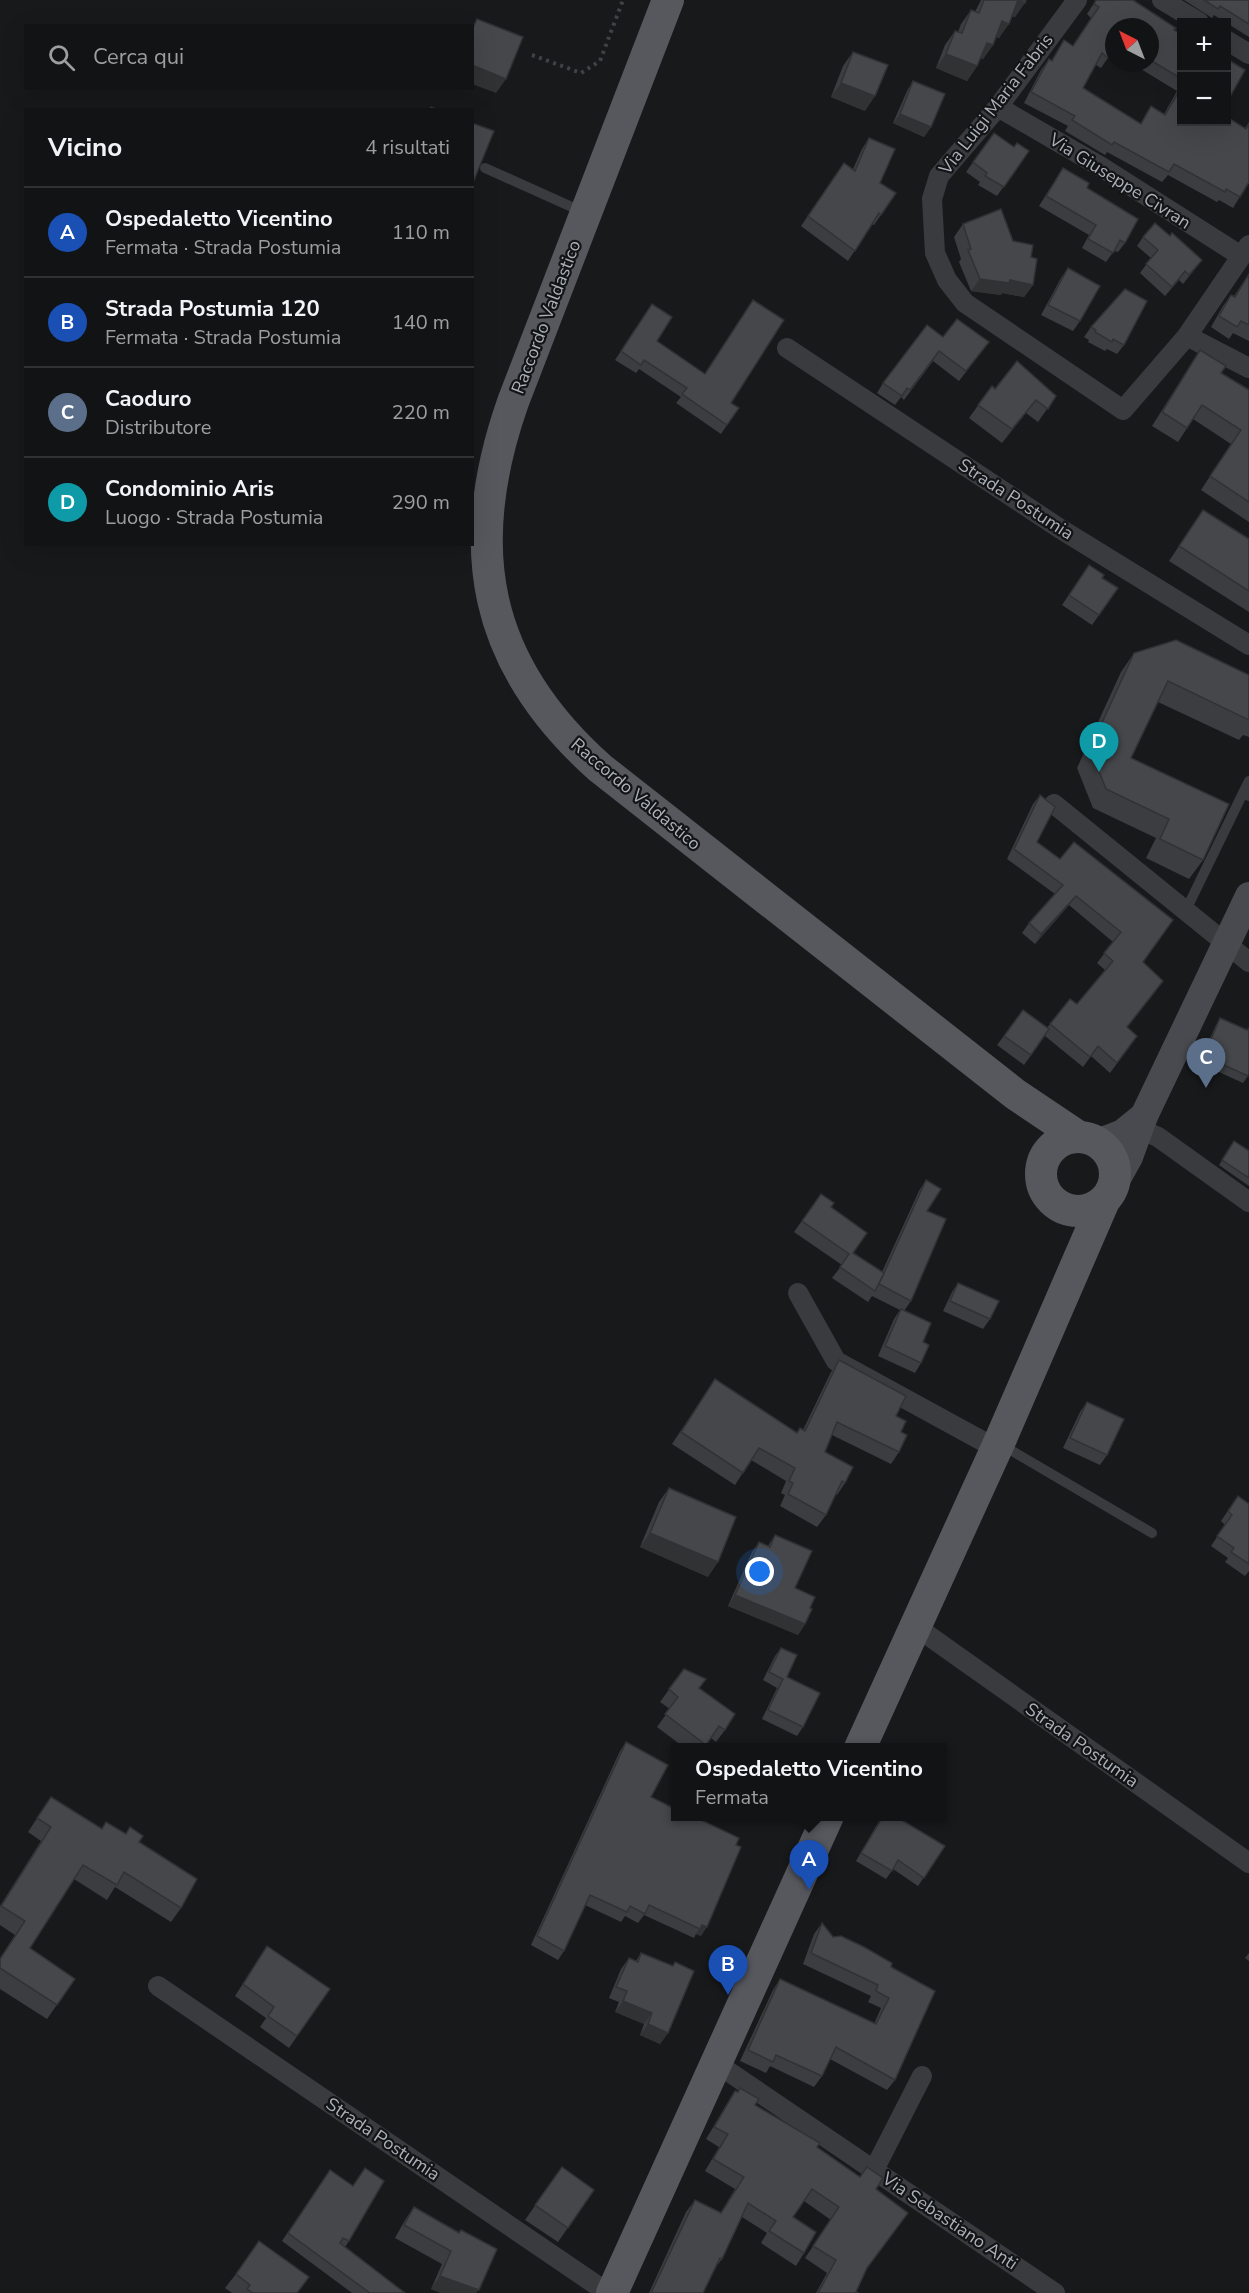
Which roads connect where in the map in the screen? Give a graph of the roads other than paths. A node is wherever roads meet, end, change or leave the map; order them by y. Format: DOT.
graph roads {
  1 [pos="668,0"];
  2 [pos="1077,0"];
  3 [pos="1162,0"];
  4 [pos="1192,18"];
  5 [pos="1231,43"];
  6 [pos="1249,54"];
  7 [pos="998,107"];
  8 [pos="485,168"];
  9 [pos="586,213"];
  10 [pos="1245,251"];
  11 [pos="1187,336"];
  12 [pos="787,348"];
  13 [pos="1249,369"];
  14 [pos="1249,645"];
  15 [pos="1249,781"];
  16 [pos="1246,794"];
  17 [pos="1054,804"];
  18 [pos="1249,896"];
  19 [pos="1185,912"];
  20 [pos="1227,945"];
  21 [pos="1249,962"];
  22 [pos="1016,1094"];
  23 [pos="1142,1123"];
  24 [pos="1088,1140"];
  25 [pos="1042,1162"];
  26 [pos="1109,1192"];
  27 [pos="1050,1199"];
  28 [pos="1249,1202"];
  29 [pos="1070,1279"];
  30 [pos="798,1293"];
  31 [pos="998,1446"];
  32 [pos="1152,1533"];
  33 [pos="915,1626"];
  34 [pos="862,1743"];
  35 [pos="826,1821"];
  36 [pos="1249,1863"];
  37 [pos="158,1986"];
  38 [pos="716,2063"];
  39 [pos="922,2076"];
  40 [pos="874,2170"];
  41 [pos="610,2293"];
  42 [pos="1055,2293"];
  1 -- 9 [label="main road, Raccordo Valdastico"];
  2 -- 7 [label="street, Via Luigi Maria Fabris"];
  3 -- 4 [label="street"];
  5 -- 6 [label="street"];
  7 -- 10 [label="street, Via Giuseppe Civran"];
  7 -- 11 [label="street, Via Luigi Maria Fabris"];
  8 -- 9 [label="lane"];
  9 -- 22 [label="main road, Raccordo Valdastico"];
  10 -- 11 [label="street"];
  11 -- 13 [label="street"];
  12 -- 14 [label="street, Strada Postumia"];
  15 -- 16 [label="lane"];
  16 -- 19 [label="lane"];
  17 -- 19 [label="street"];
  18 -- 20 [label="street"];
  19 -- 20 [label="street"];
  20 -- 21 [label="street"];
  20 -- 23 [label="street"];
  22 -- 24 [label="main road, Raccordo Valdastico"];
  22 -- 25 [label="main road, Raccordo Valdastico"];
  23 -- 24 [label="street"];
  23 -- 26 [label="street"];
  23 -- 28 [label="street"];
  24 -- 25 [label="main road"];
  24 -- 26 [label="main road"];
  25 -- 27 [label="main road"];
  26 -- 27 [label="main road"];
  26 -- 29 [label="main road"];
  27 -- 29 [label="main road"];
  29 -- 31 [label="main road"];
  30 -- 31 [label="street"];
  31 -- 32 [label="lane"];
  31 -- 33 [label="main road"];
  33 -- 34 [label="main road"];
  33 -- 36 [label="street, Strada Postumia"];
  35 -- 38 [label="main road, Strada Postumia"];
  37 -- 41 [label="street, Strada Postumia"];
  38 -- 40 [label="street, Via Sebastiano Anti"];
  38 -- 41 [label="main road, Strada Postumia"];
  39 -- 40 [label="street, Via Sebastiano Anti"];
  40 -- 42 [label="street, Via Sebastiano Anti"];
}
